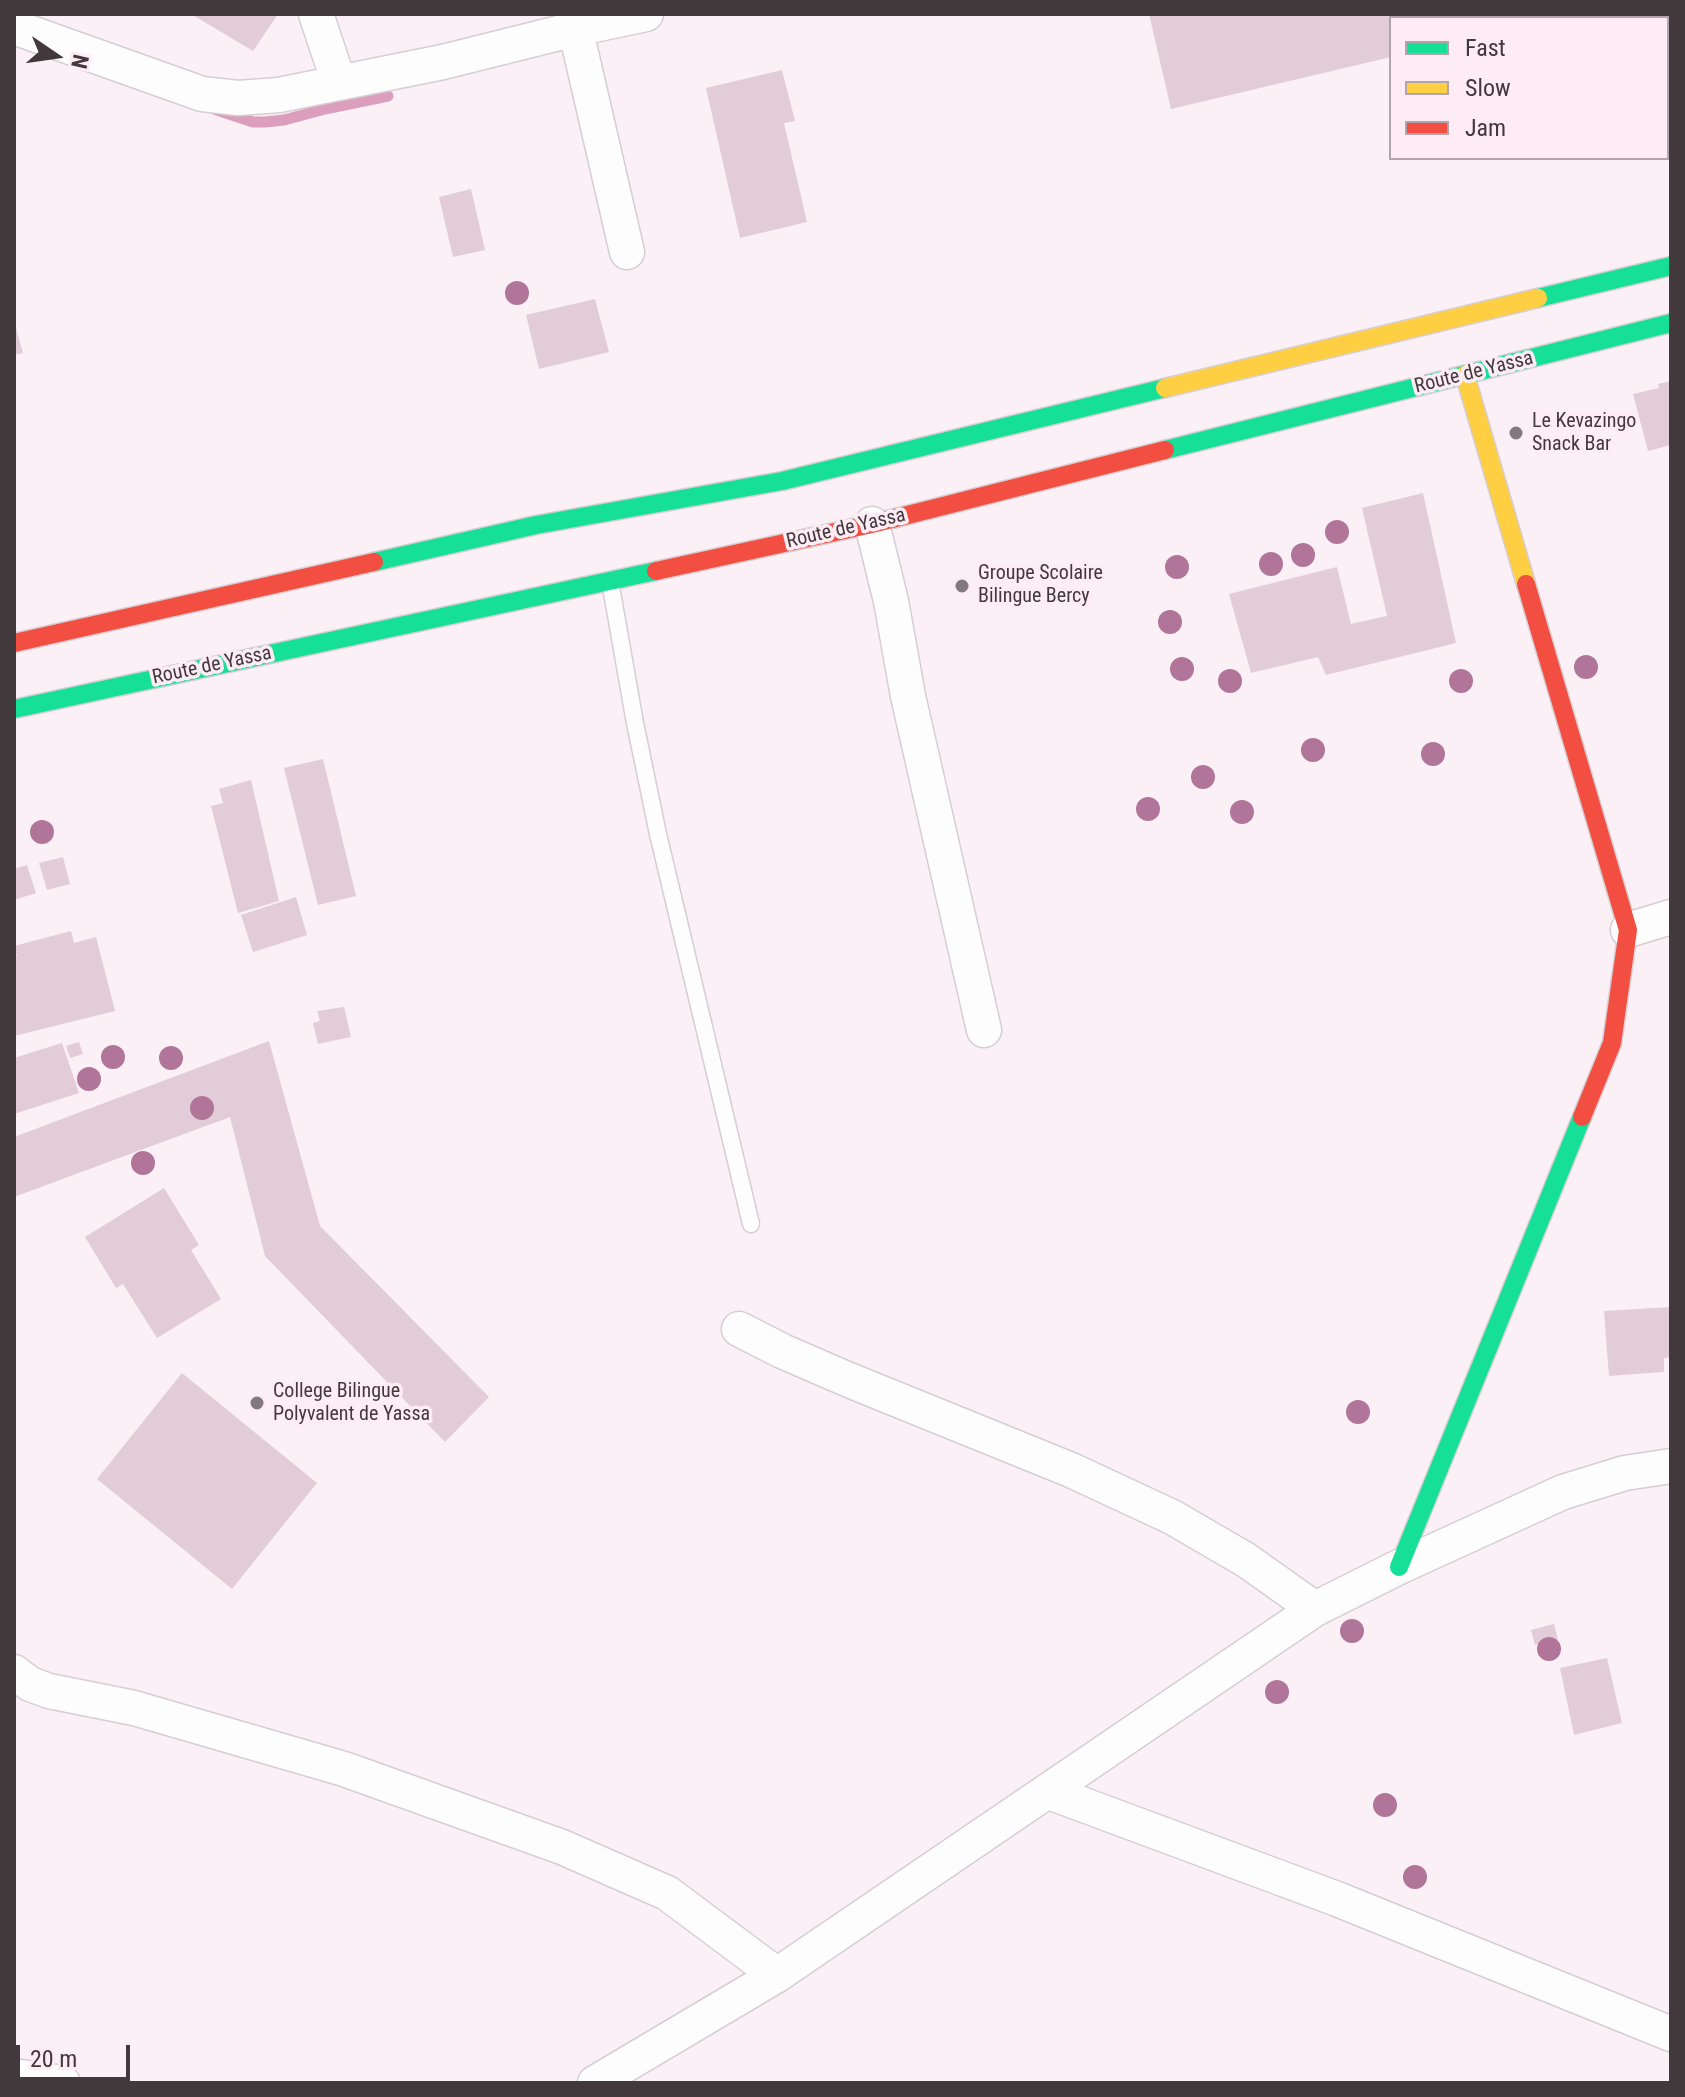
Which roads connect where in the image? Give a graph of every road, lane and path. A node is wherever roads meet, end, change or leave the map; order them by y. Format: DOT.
graph roads {
  1 [pos="316,14"];
  2 [pos="646,14"];
  3 [pos="573,21"];
  4 [pos="14,27"];
  5 [pos="339,83"];
  6 [pos="627,252"];
  7 [pos="1671,266"];
  8 [pos="1671,323"];
  9 [pos="1465,375"];
  10 [pos="872,524"];
  11 [pos="610,580"];
  12 [pos="14,643"];
  13 [pos="14,709"];
  14 [pos="1671,917"];
  15 [pos="1628,930"];
  16 [pos="984,1030"];
  17 [pos="751,1224"];
  18 [pos="739,1329"];
  19 [pos="1671,1466"];
  20 [pos="1399,1567"];
  21 [pos="1315,1609"];
  22 [pos="14,1672"];
  23 [pos="1049,1792"];
  24 [pos="777,1975"];
  25 [pos="1671,2034"];
  26 [pos="14,2076"];
  27 [pos="63,2083"];
  28 [pos="595,2083"];
  1 -- 5 [label="street"];
  2 -- 3 [label="street"];
  3 -- 5 [label="street"];
  3 -- 6 [label="street"];
  4 -- 5 [label="street"];
  7 -- 12 [label="main road"];
  8 -- 9 [label="main road, Route de Yassa"];
  9 -- 10 [label="main road, Route de Yassa"];
  9 -- 15 [label="main road"];
  10 -- 11 [label="main road, Route de Yassa"];
  10 -- 16 [label="street"];
  11 -- 13 [label="main road, Route de Yassa"];
  11 -- 17 [label="lane"];
  14 -- 15 [label="street"];
  15 -- 20 [label="main road"];
  18 -- 21 [label="street"];
  19 -- 20 [label="street"];
  20 -- 21 [label="street"];
  21 -- 23 [label="street"];
  22 -- 24 [label="street"];
  23 -- 24 [label="street"];
  23 -- 25 [label="street"];
  24 -- 28 [label="street"];
  26 -- 27 [label="street"];
}
